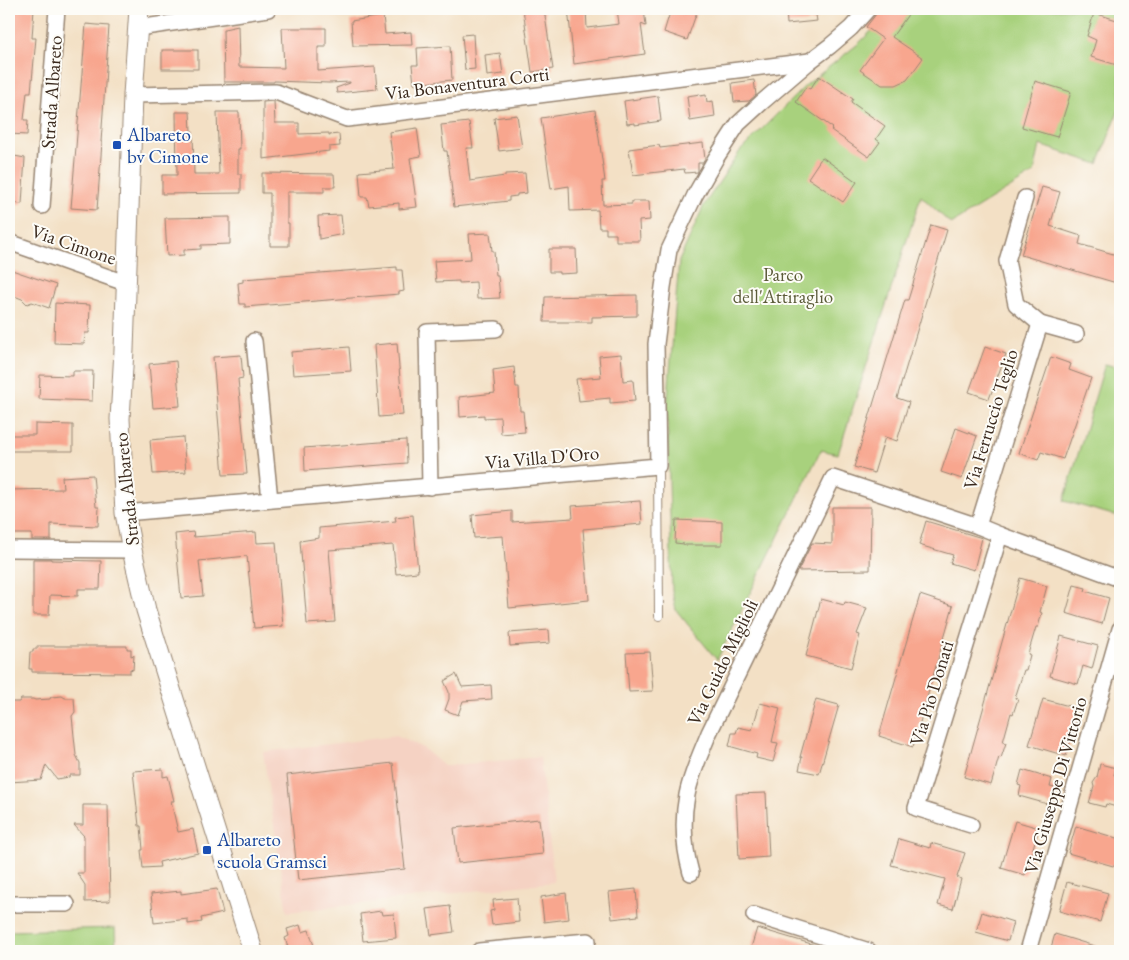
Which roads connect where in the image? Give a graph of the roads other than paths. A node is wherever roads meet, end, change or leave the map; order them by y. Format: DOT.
graph roads {
  1 [pos="57,9"];
  2 [pos="138,9"];
  3 [pos="268,9"];
  4 [pos="868,9"];
  5 [pos="138,28"];
  6 [pos="810,60"];
  7 [pos="133,95"];
  8 [pos="1026,198"];
  9 [pos="42,206"];
  10 [pos="9,242"];
  11 [pos="125,283"];
  12 [pos="1040,324"];
  13 [pos="496,329"];
  14 [pos="1076,334"];
  15 [pos="254,341"];
  16 [pos="658,466"];
  17 [pos="430,487"];
  18 [pos="270,500"];
  19 [pos="125,513"];
  20 [pos="978,526"];
  21 [pos="1000,536"];
  22 [pos="9,549"];
  23 [pos="132,550"];
  24 [pos="1120,579"];
  25 [pos="659,616"];
  26 [pos="1120,630"];
  27 [pos="971,825"];
  28 [pos="691,873"];
  29 [pos="9,904"];
  30 [pos="67,904"];
  31 [pos="754,915"];
  32 [pos="588,941"];
  33 [pos="253,951"];
  34 [pos="479,951"];
  35 [pos="869,951"];
  36 [pos="1028,951"];
  1 -- 9 [label="street, Strada Albareto"];
  2 -- 5 [label="street, Strada Albareto"];
  3 -- 5 [label="street"];
  4 -- 6 [label="street"];
  5 -- 7 [label="street, Strada Albareto"];
  6 -- 7 [label="street, Via Bonaventura Corti"];
  6 -- 16 [label="street"];
  7 -- 11 [label="street, Strada Albareto"];
  8 -- 12 [label="street"];
  10 -- 11 [label="street, Via Cimone"];
  11 -- 19 [label="street, Strada Albareto"];
  12 -- 14 [label="street"];
  12 -- 20 [label="street, Via Ferruccio Teglio"];
  13 -- 17 [label="street"];
  15 -- 18 [label="street"];
  16 -- 17 [label="street, Via Villa D'Oro"];
  16 -- 25 [label="lane"];
  17 -- 18 [label="street, Via Villa D'Oro"];
  18 -- 19 [label="street, Via Villa D'Oro"];
  19 -- 23 [label="street, Strada Albareto"];
  20 -- 21 [label="street"];
  20 -- 28 [label="street, Via Guido Miglioli"];
  21 -- 24 [label="street"];
  21 -- 27 [label="street, Via Pio Donati"];
  22 -- 23 [label="street"];
  23 -- 33 [label="street, Strada Albareto"];
  26 -- 36 [label="street, Via Giuseppe Di Vittorio"];
  29 -- 30 [label="street"];
  31 -- 35 [label="street"];
  32 -- 34 [label="street"];
}
